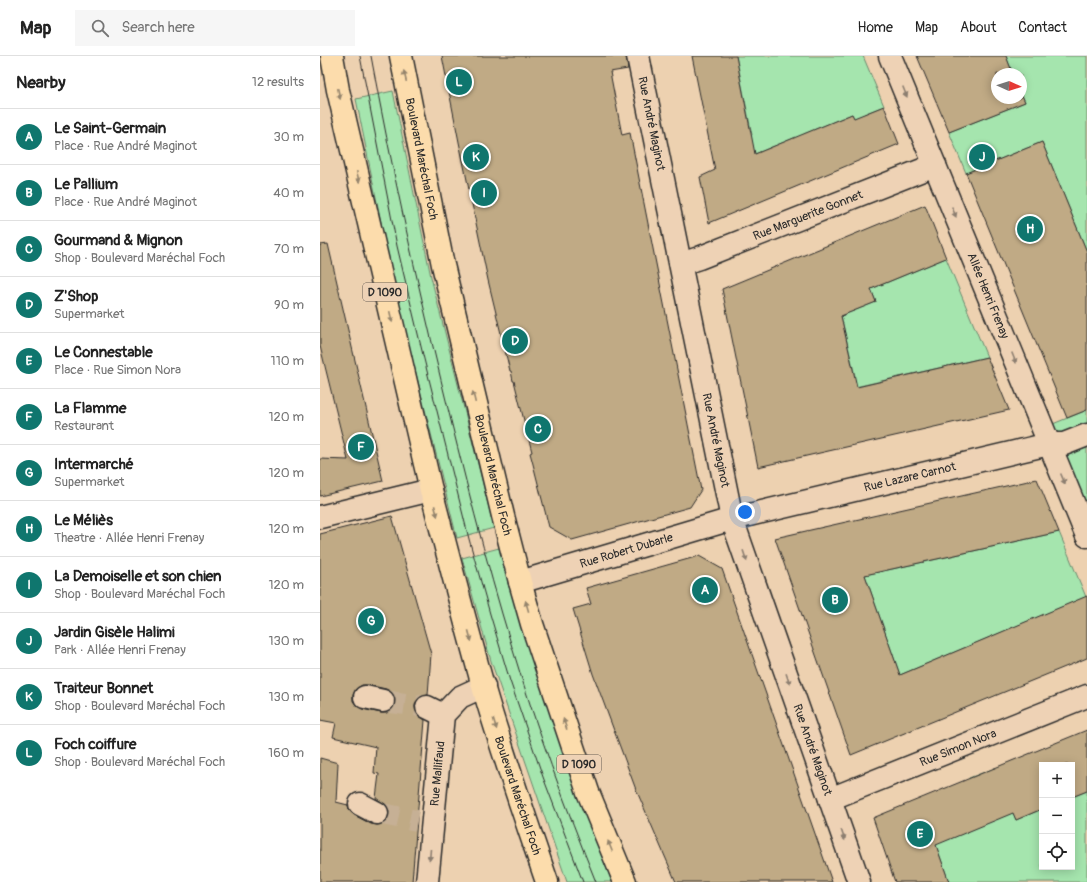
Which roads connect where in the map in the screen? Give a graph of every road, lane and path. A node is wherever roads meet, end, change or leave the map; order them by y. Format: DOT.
graph roads {
  1 [pos="332,56"];
  2 [pos="401,56"];
  3 [pos="638,56"];
  4 [pos="890,56"];
  5 [pos="935,165"];
  6 [pos="681,264"];
  7 [pos="1087,435"];
  8 [pos="1049,444"];
  9 [pos="431,490"];
  10 [pos="320,517"];
  11 [pos="732,519"];
  12 [pos="1087,536"];
  13 [pos="520,582"];
  14 [pos="484,686"];
  15 [pos="1087,696"];
  16 [pos="830,799"];
  17 [pos="427,882"];
  18 [pos="547,882"];
  19 [pos="625,882"];
  20 [pos="859,882"];
  1 -- 9 [label="main road, Boulevard Maréchal Foch / D 1090, one-way"];
  13 -- 2 [label="main road, Boulevard Maréchal Foch / D 1090, one-way"];
  3 -- 6 [label="street, Rue André Maginot"];
  4 -- 5 [label="street, Allée Henri Frenay, one-way"];
  5 -- 6 [label="street, Rue Marguerite Gonnet"];
  5 -- 8 [label="street, Allée Henri Frenay, one-way"];
  6 -- 11 [label="street, Rue André Maginot"];
  7 -- 8 [label="street, Rue Lazare Carnot"];
  8 -- 11 [label="street, Rue Lazare Carnot"];
  8 -- 12 [label="street, Allée Henri Frenay, one-way"];
  9 -- 10 [label="street"];
  9 -- 14 [label="main road, Boulevard Maréchal Foch / D 1090, one-way"];
  11 -- 13 [label="street, Rue Robert Dubarle"];
  11 -- 16 [label="street, Rue André Maginot, one-way"];
  19 -- 13 [label="main road, Boulevard Maréchal Foch / D 1090, one-way"];
  14 -- 17 [label="street, Rue Mallifaud, one-way"];
  14 -- 18 [label="main road, Boulevard Maréchal Foch / D 1090, one-way"];
  15 -- 16 [label="street, Rue Simon Nora"];
  16 -- 20 [label="street, Rue André Maginot, one-way"];
}
